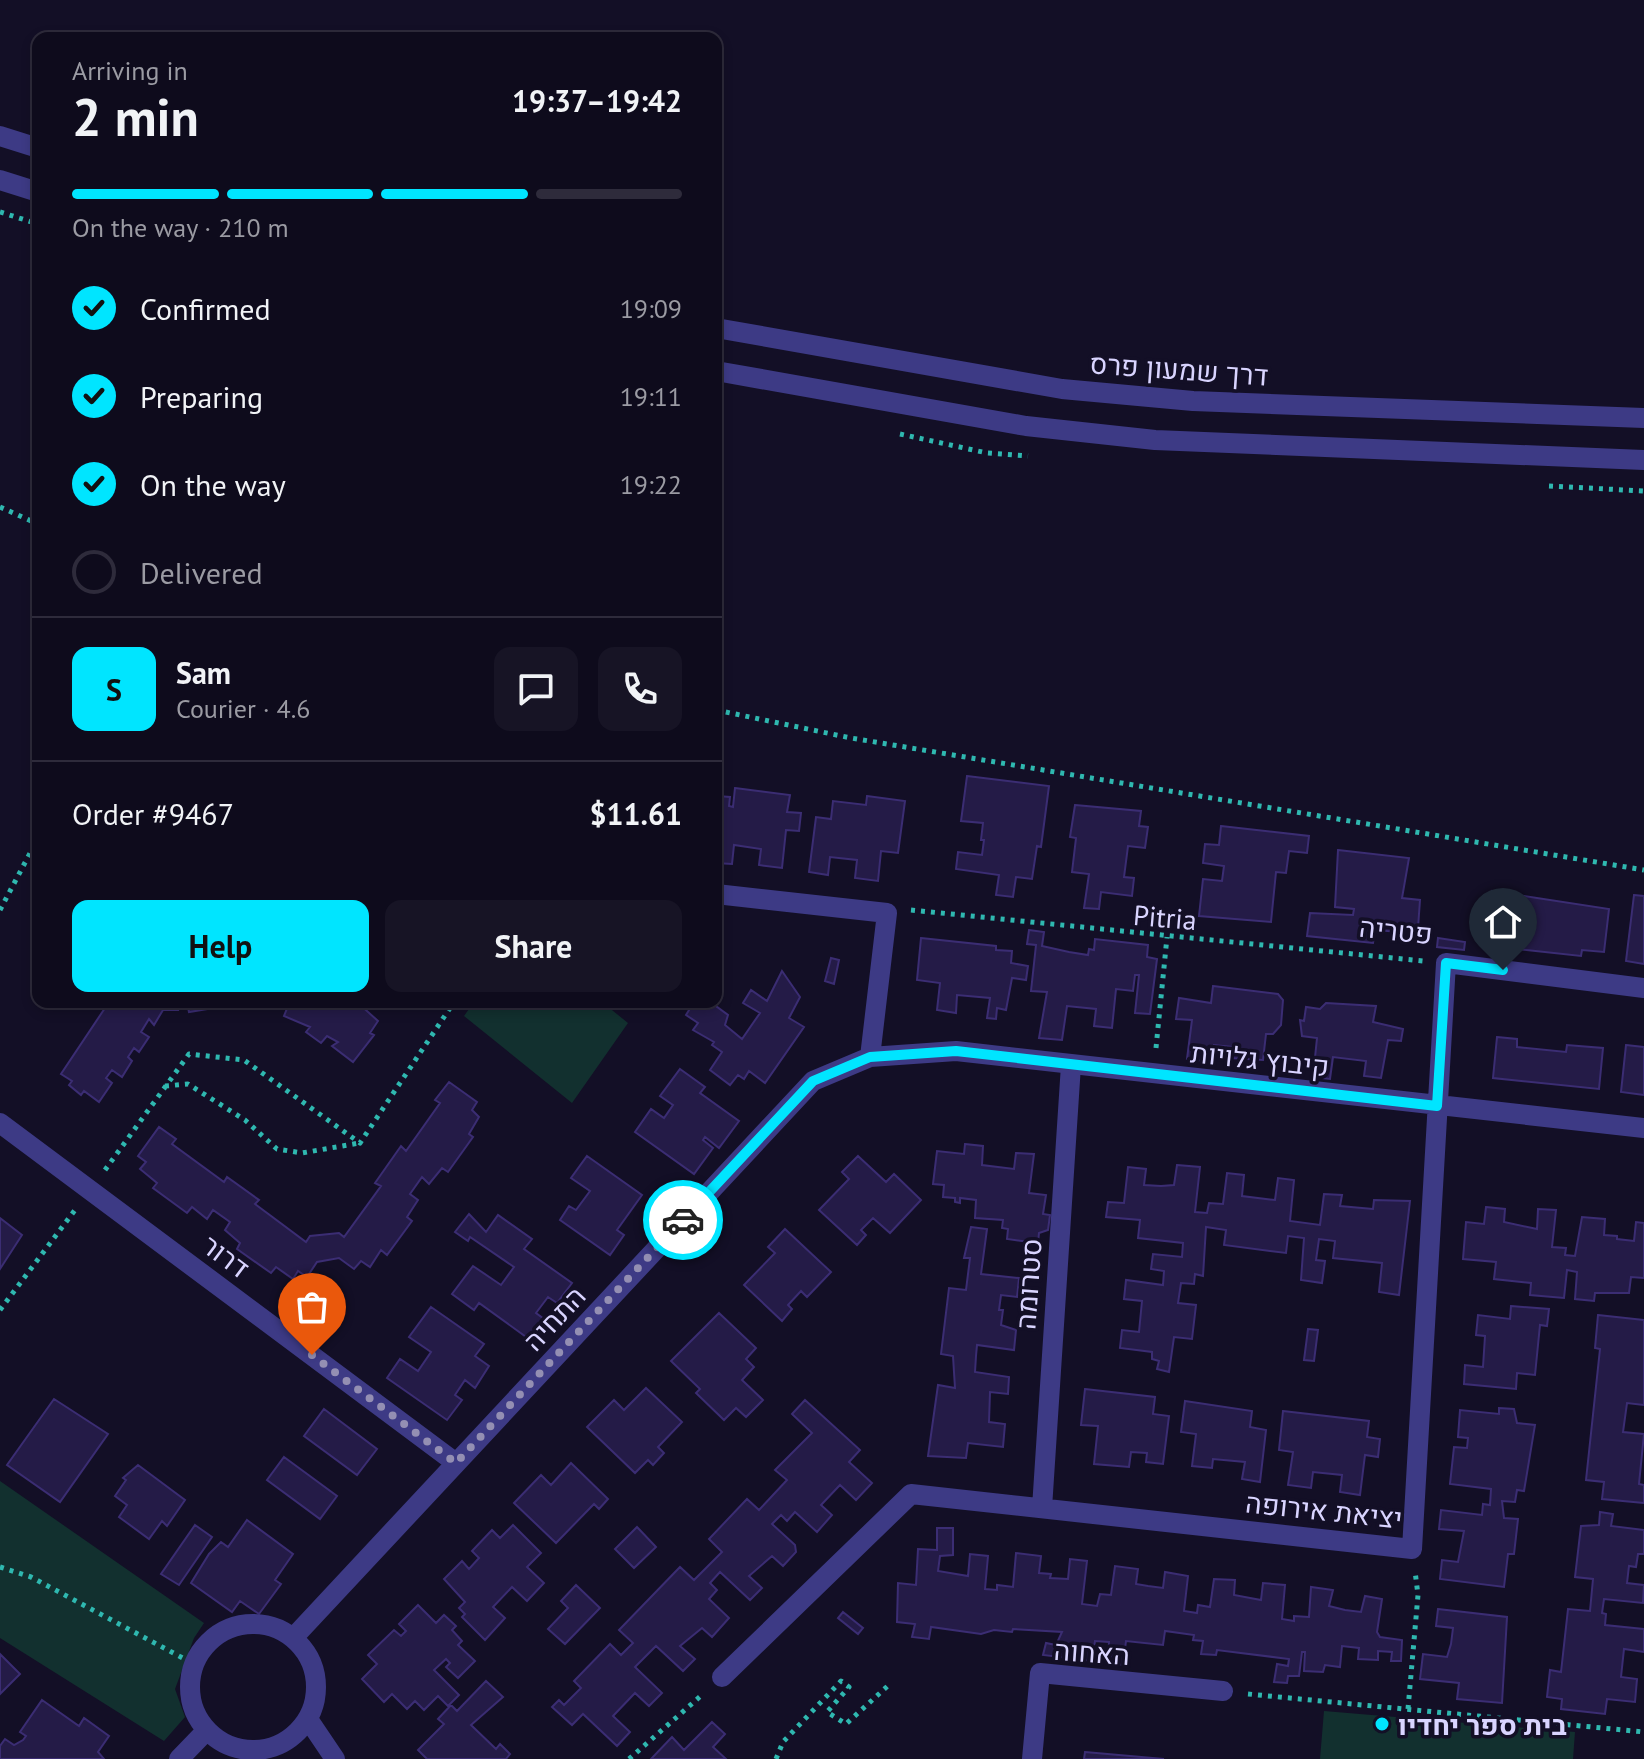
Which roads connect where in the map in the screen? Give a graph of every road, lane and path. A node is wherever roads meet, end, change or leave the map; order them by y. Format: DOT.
graph roads {
  1 [pos="0,136"];
  2 [pos="32,146"];
  3 [pos="0,180"];
  4 [pos="32,190"];
  5 [pos="0,212"];
  6 [pos="32,222"];
  7 [pos="722,329"];
  8 [pos="722,372"];
  9 [pos="1644,418"];
  10 [pos="1644,460"];
  11 [pos="0,507"];
  12 [pos="32,521"];
  13 [pos="722,711"];
  14 [pos="32,849"];
  15 [pos="1644,870"];
  16 [pos="722,895"];
  17 [pos="0,910"];
  18 [pos="887,913"];
  19 [pos="1167,937"];
  20 [pos="1286,948"];
  21 [pos="1446,963"];
  22 [pos="1644,988"];
  23 [pos="450,1008"];
  24 [pos="870,1057"];
  25 [pos="1071,1065"];
  26 [pos="1154,1075"];
  27 [pos="165,1086"];
  28 [pos="1437,1106"];
  29 [pos="0,1123"];
  30 [pos="1644,1128"];
  31 [pos="360,1143"];
  32 [pos="90,1190"];
  33 [pos="0,1310"];
  34 [pos="456,1463"];
  35 [pos="1042,1508"];
  36 [pos="1412,1549"];
  37 [pos="0,1567"];
  38 [pos="293,1638"];
  39 [pos="194,1664"];
  40 [pos="722,1677"];
  41 [pos="891,1683"];
  42 [pos="1223,1691"];
  43 [pos="1408,1709"];
  44 [pos="308,1719"];
  45 [pos="207,1730"];
  46 [pos="1644,1732"];
  47 [pos="274,1753"];
  48 [pos="179,1759"];
  49 [pos="335,1759"];
  50 [pos="629,1759"];
  51 [pos="776,1759"];
  52 [pos="1032,1759"];
  1 -- 2 [label="street"];
  3 -- 4 [label="street"];
  5 -- 6 [label="path"];
  7 -- 9 [label="street, דרך שמעון פרס"];
  8 -- 10 [label="street"];
  11 -- 12 [label="path"];
  13 -- 15 [label="path"];
  14 -- 17 [label="path"];
  16 -- 18 [label="street"];
  18 -- 19 [label="path, Pitria"];
  18 -- 24 [label="street"];
  19 -- 20 [label="path, Pitria"];
  19 -- 26 [label="path"];
  20 -- 21 [label="path, פטריה"];
  21 -- 22 [label="street, פטריה"];
  21 -- 28 [label="street, יציאת אירופה"];
  23 -- 31 [label="path"];
  24 -- 25 [label="street, קיבוץ גלויות"];
  24 -- 34 [label="street, התחיה"];
  25 -- 26 [label="street, קיבוץ גלויות"];
  25 -- 35 [label="street, סטרומה"];
  26 -- 28 [label="street, קיבוץ גלויות"];
  27 -- 31 [label="path"];
  27 -- 31 [label="path"];
  27 -- 32 [label="path"];
  28 -- 30 [label="street, קיבוץ גלויות"];
  28 -- 36 [label="street, יציאת אירופה"];
  29 -- 32 [label="street, דרור"];
  32 -- 33 [label="path"];
  32 -- 34 [label="street, דרור"];
  34 -- 38 [label="street, התחיה"];
  35 -- 36 [label="street, יציאת אירופה"];
  35 -- 40 [label="street, יציאת אירופה"];
  36 -- 43 [label="path"];
  37 -- 39 [label="path"];
  38 -- 39 [label="street"];
  38 -- 44 [label="street"];
  39 -- 45 [label="street"];
  40 -- 50 [label="path"];
  41 -- 51 [label="path"];
  42 -- 43 [label="path"];
  42 -- 52 [label="street, האחוה"];
  43 -- 46 [label="path"];
  44 -- 47 [label="street"];
  44 -- 49 [label="street"];
  45 -- 47 [label="street"];
  45 -- 48 [label="street"];
}
